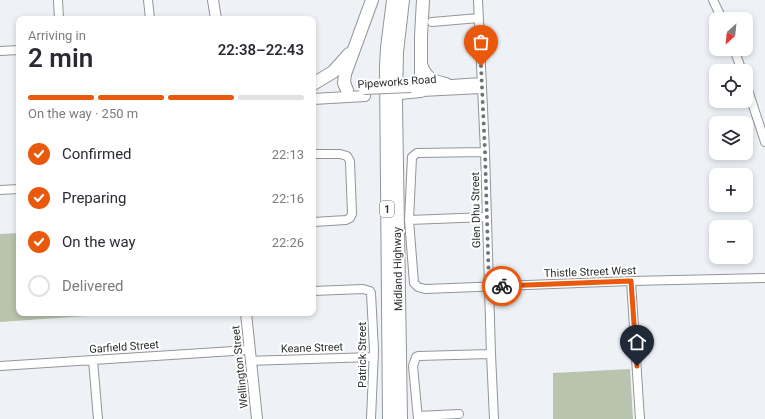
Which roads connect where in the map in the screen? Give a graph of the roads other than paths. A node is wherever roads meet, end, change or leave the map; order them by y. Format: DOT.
graph roads {
  1 [pos="58,0"];
  2 [pos="148,0"];
  3 [pos="214,0"];
  4 [pos="372,0"];
  5 [pos="393,0"];
  6 [pos="403,0"];
  7 [pos="423,0"];
  8 [pos="478,0"];
  9 [pos="714,0"];
  10 [pos="719,12"];
  11 [pos="59,16"];
  12 [pos="150,16"];
  13 [pos="216,16"];
  14 [pos="479,18"];
  15 [pos="432,22"];
  16 [pos="358,37"];
  17 [pos="16,50"];
  18 [pos="0,51"];
  19 [pos="421,63"];
  20 [pos="316,82"];
  21 [pos="446,84"];
  22 [pos="482,85"];
  23 [pos="348,90"];
  24 [pos="416,90"];
  25 [pos="316,92"];
  26 [pos="365,93"];
  27 [pos="316,99"];
  28 [pos="753,105"];
  29 [pos="765,142"];
  30 [pos="485,152"];
  31 [pos="316,154"];
  32 [pos="16,189"];
  33 [pos="0,190"];
  34 [pos="487,216"];
  35 [pos="409,220"];
  36 [pos="316,222"];
  37 [pos="765,278"];
  38 [pos="631,281"];
  39 [pos="489,286"];
  40 [pos="316,291"];
  41 [pos="246,316"];
  42 [pos="250,350"];
  43 [pos="491,354"];
  44 [pos="374,357"];
  45 [pos="93,360"];
  46 [pos="250,361"];
  47 [pos="0,366"];
  48 [pos="460,414"];
  49 [pos="418,418"];
  50 [pos="98,419"];
  51 [pos="257,419"];
  52 [pos="371,419"];
  53 [pos="389,419"];
  54 [pos="401,419"];
  55 [pos="494,419"];
  56 [pos="640,419"];
  1 -- 11 [label="street"];
  2 -- 12 [label="street"];
  3 -- 13 [label="main road"];
  4 -- 16 [label="highway"];
  5 -- 53 [label="highway, Midland Highway / 1"];
  6 -- 54 [label="highway, Midland Highway / 1"];
  7 -- 19 [label="highway"];
  8 -- 14 [label="street, Glen Dhu Street"];
  9 -- 10 [label="street"];
  14 -- 15 [label="street"];
  14 -- 22 [label="street, Glen Dhu Street"];
  16 -- 20 [label="highway"];
  16 -- 23 [label="highway"];
  17 -- 18 [label="street"];
  19 -- 21 [label="highway"];
  19 -- 24 [label="highway"];
  21 -- 22 [label="street, Pipeworks Road"];
  21 -- 24 [label="street, Pipeworks Road"];
  22 -- 24 [label="street, Pipeworks Road"];
  22 -- 30 [label="street, Glen Dhu Street"];
  23 -- 25 [label="main road, Pipeworks Road"];
  23 -- 26 [label="main road, Pipeworks Road"];
  24 -- 26 [label="main road, Pipeworks Road, bridge"];
  24 -- 26 [label="main road, Pipeworks Road"];
  26 -- 27 [label="main road, Pipeworks Road"];
  28 -- 29 [label="street"];
  30 -- 34 [label="street, Glen Dhu Street"];
  30 -- 35 [label="street"];
  31 -- 36 [label="street"];
  32 -- 33 [label="street"];
  34 -- 35 [label="street"];
  34 -- 39 [label="street, Glen Dhu Street"];
  35 -- 39 [label="street, Thistle Street West"];
  37 -- 38 [label="street, Thistle Street West"];
  38 -- 39 [label="street, Thistle Street West"];
  38 -- 56 [label="street"];
  39 -- 43 [label="street, Glen Dhu Street"];
  40 -- 44 [label="street, Patrick Street"];
  41 -- 42 [label="main road, Wellington Street"];
  42 -- 45 [label="street, Garfield Street"];
  42 -- 46 [label="main road, Wellington Street"];
  43 -- 49 [label="street"];
  43 -- 55 [label="street, Glen Dhu Street"];
  44 -- 46 [label="street, Keane Street"];
  44 -- 52 [label="street, Patrick Street"];
  45 -- 47 [label="street, Garfield Street"];
  45 -- 50 [label="street"];
  46 -- 51 [label="main road, Wellington Street"];
  48 -- 49 [label="street"];
}
